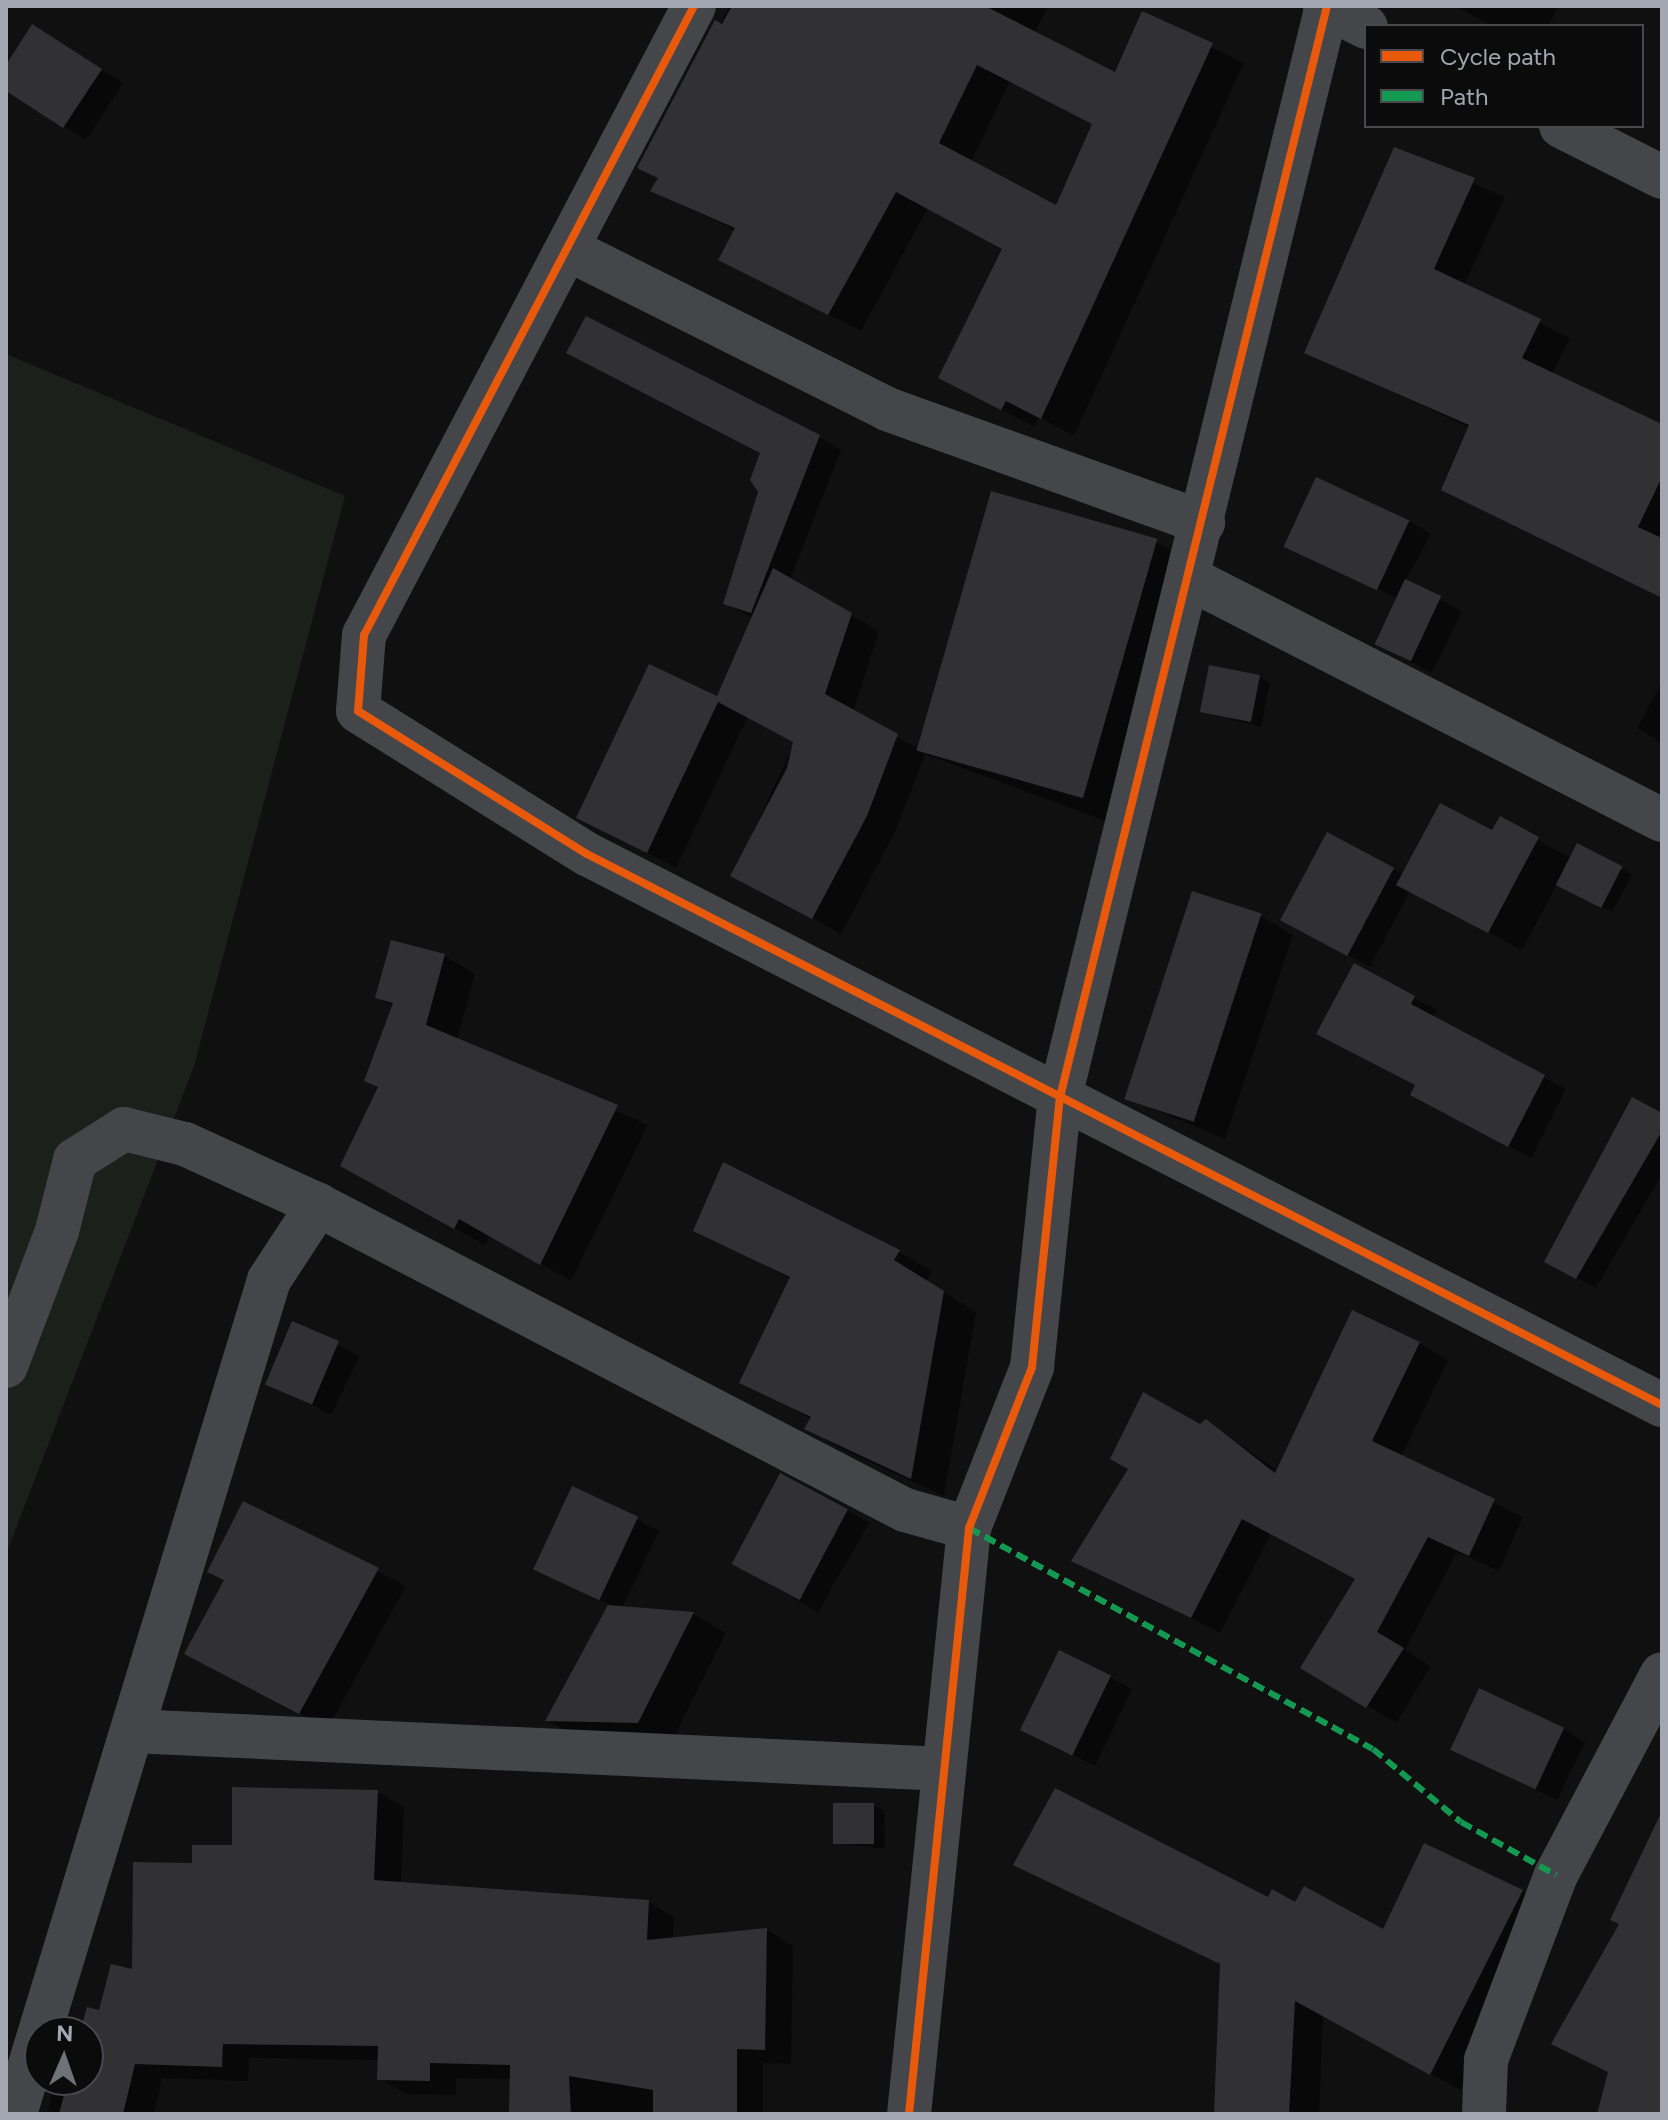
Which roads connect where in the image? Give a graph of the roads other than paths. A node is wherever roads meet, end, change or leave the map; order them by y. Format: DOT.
graph roads {
  1 [pos="694,6"];
  2 [pos="1326,6"];
  3 [pos="1364,26"];
  4 [pos="1565,128"];
  5 [pos="1662,177"];
  6 [pos="572,251"];
  7 [pos="1203,523"];
  8 [pos="1189,578"];
  9 [pos="1662,820"];
  10 [pos="1060,1097"];
  11 [pos="318,1205"];
  12 [pos="6,1366"];
  13 [pos="1662,1405"];
  14 [pos="969,1528"];
  15 [pos="1662,1674"];
  16 [pos="132,1731"];
  17 [pos="944,1769"];
  18 [pos="15,2114"];
  19 [pos="909,2114"];
  20 [pos="1484,2114"];
  1 -- 6 [label="street"];
  2 -- 3 [label="street"];
  2 -- 7 [label="street"];
  4 -- 5 [label="street"];
  6 -- 7 [label="street"];
  6 -- 10 [label="street"];
  7 -- 8 [label="street"];
  8 -- 9 [label="street"];
  8 -- 10 [label="street"];
  10 -- 13 [label="street"];
  10 -- 14 [label="street"];
  11 -- 12 [label="street"];
  11 -- 14 [label="street"];
  11 -- 16 [label="street"];
  14 -- 17 [label="street"];
  15 -- 20 [label="street"];
  16 -- 17 [label="street"];
  16 -- 18 [label="street"];
  17 -- 19 [label="street"];
}
